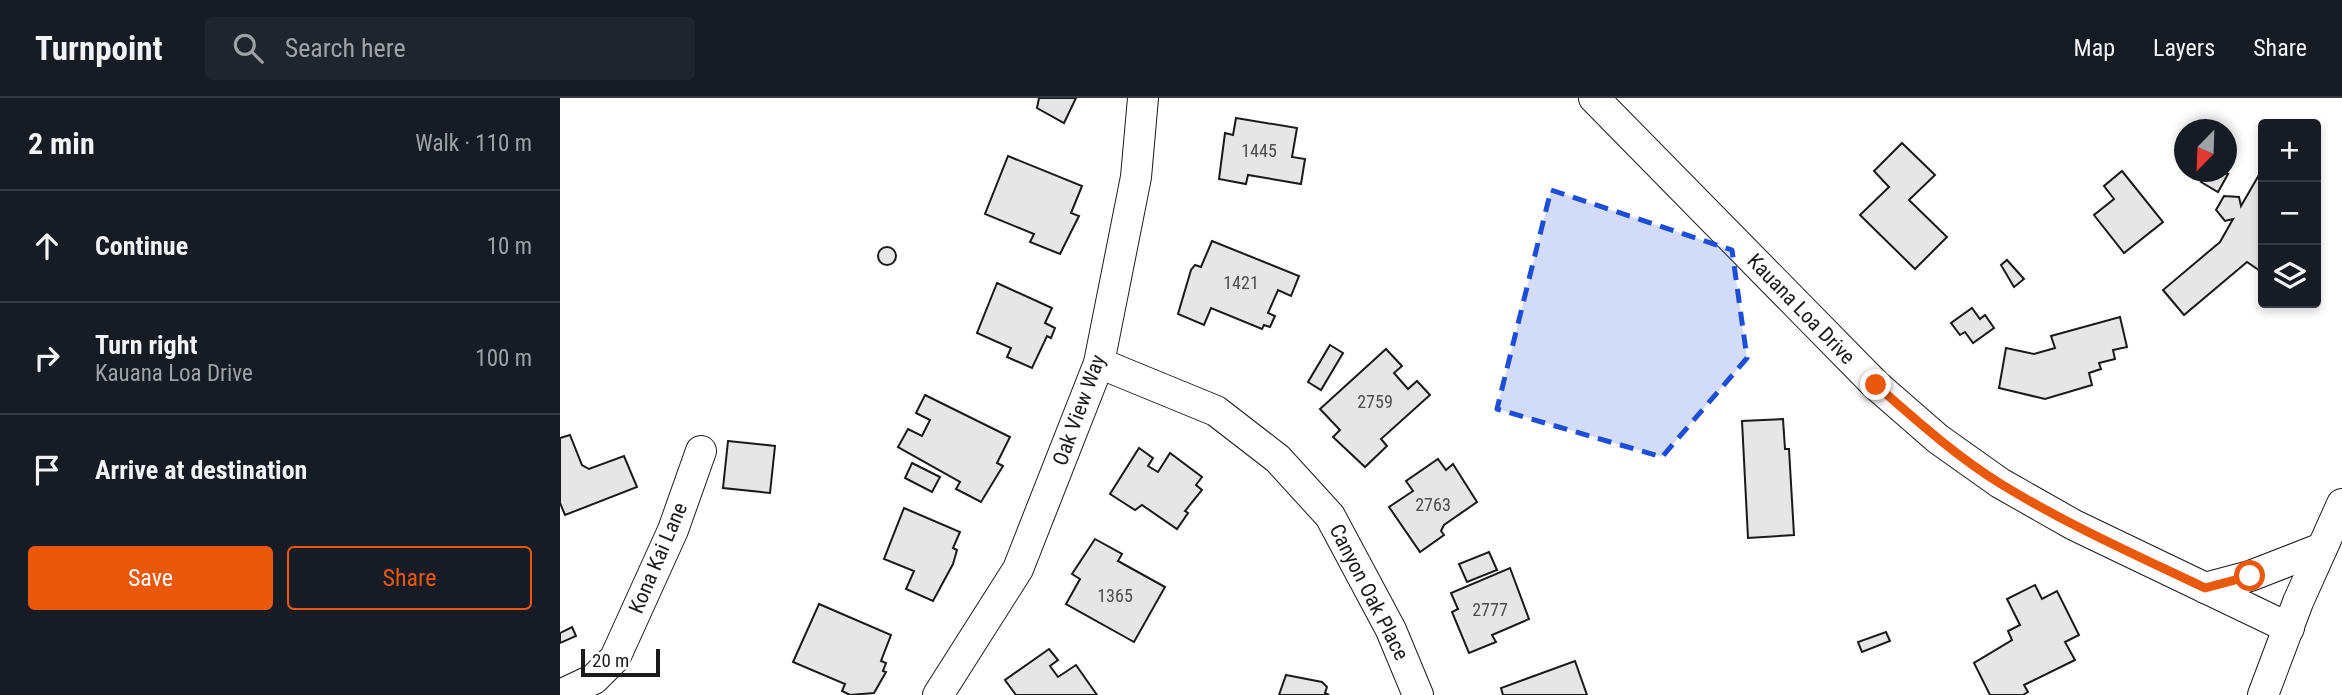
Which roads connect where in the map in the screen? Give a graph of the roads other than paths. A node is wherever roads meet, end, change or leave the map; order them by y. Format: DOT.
graph roads {
  1 [pos="1143,98"];
  2 [pos="1594,98"];
  3 [pos="1099,363"];
  4 [pos="701,451"];
  5 [pos="2342,504"];
  6 [pos="2322,548"];
  7 [pos="2205,588"];
  8 [pos="2289,628"];
  9 [pos="574,693"];
  10 [pos="938,695"];
  11 [pos="1418,695"];
  12 [pos="2263,695"];
  1 -- 3 [label="street, Oak View Way"];
  2 -- 7 [label="street, Kauana Loa Drive"];
  3 -- 10 [label="street, Oak View Way"];
  3 -- 11 [label="street, Canyon Oak Place"];
  4 -- 9 [label="street, Kona Kai Lane"];
  5 -- 6 [label="street"];
  6 -- 7 [label="street"];
  6 -- 8 [label="street"];
  7 -- 8 [label="street, Kauana Loa Drive"];
  8 -- 12 [label="street"];
}
